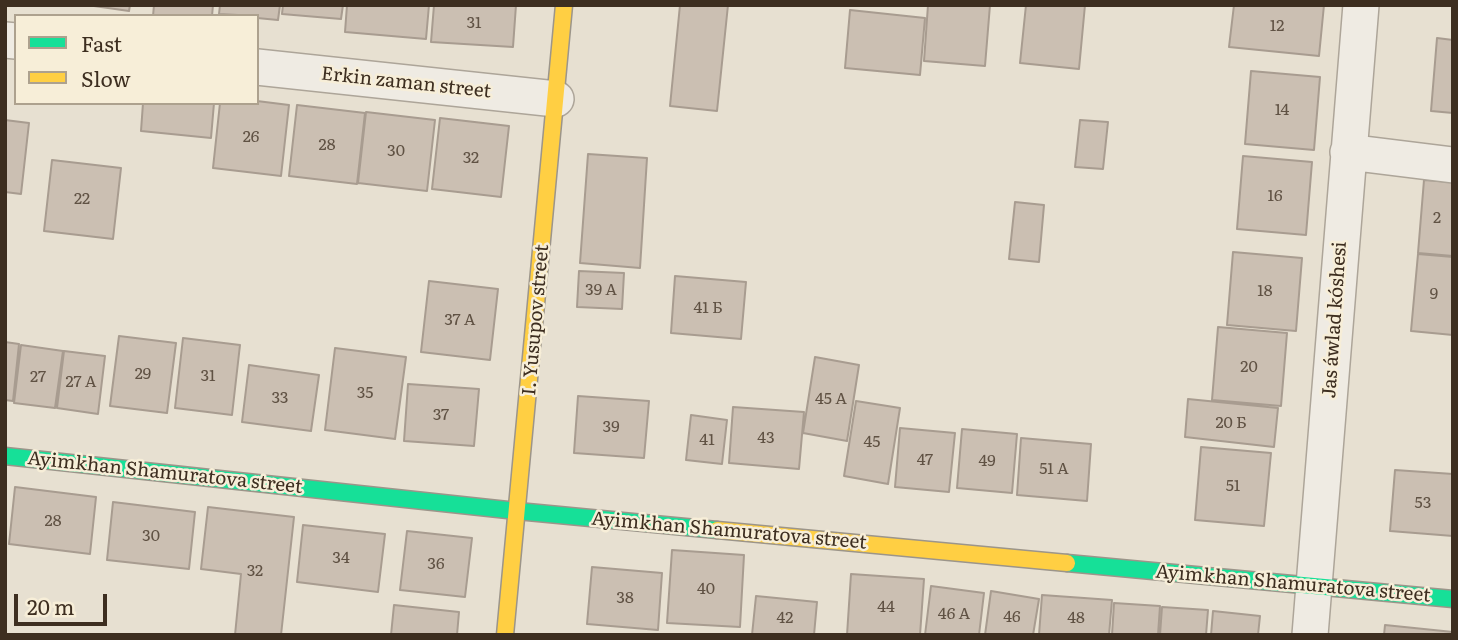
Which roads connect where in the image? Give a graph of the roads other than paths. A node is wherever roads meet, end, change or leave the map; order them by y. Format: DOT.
graph roads {
  1 [pos="564,5"];
  2 [pos="1361,5"];
  3 [pos="259,67"];
  4 [pos="556,99"];
  5 [pos="1348,152"];
  6 [pos="1453,165"];
  7 [pos="5,456"];
  8 [pos="517,511"];
  9 [pos="1315,587"];
  10 [pos="1453,599"];
  11 [pos="505,635"];
  12 [pos="1310,635"];
  1 -- 4 [label="street, I. Yusupov street"];
  2 -- 5 [label="street, Jas áwlad kóshesi"];
  3 -- 4 [label="street, Erkin zaman street"];
  4 -- 8 [label="street, I. Yusupov street"];
  5 -- 6 [label="street"];
  5 -- 9 [label="street, Jas áwlad kóshesi"];
  7 -- 8 [label="street, Ayimkhan Shamuratova street"];
  8 -- 9 [label="street, Ayimkhan Shamuratova street"];
  8 -- 11 [label="street, I. Yusupov street"];
  9 -- 10 [label="street, Ayimkhan Shamuratova street"];
  9 -- 12 [label="street, Jas áwlad kóshesi"];
}
